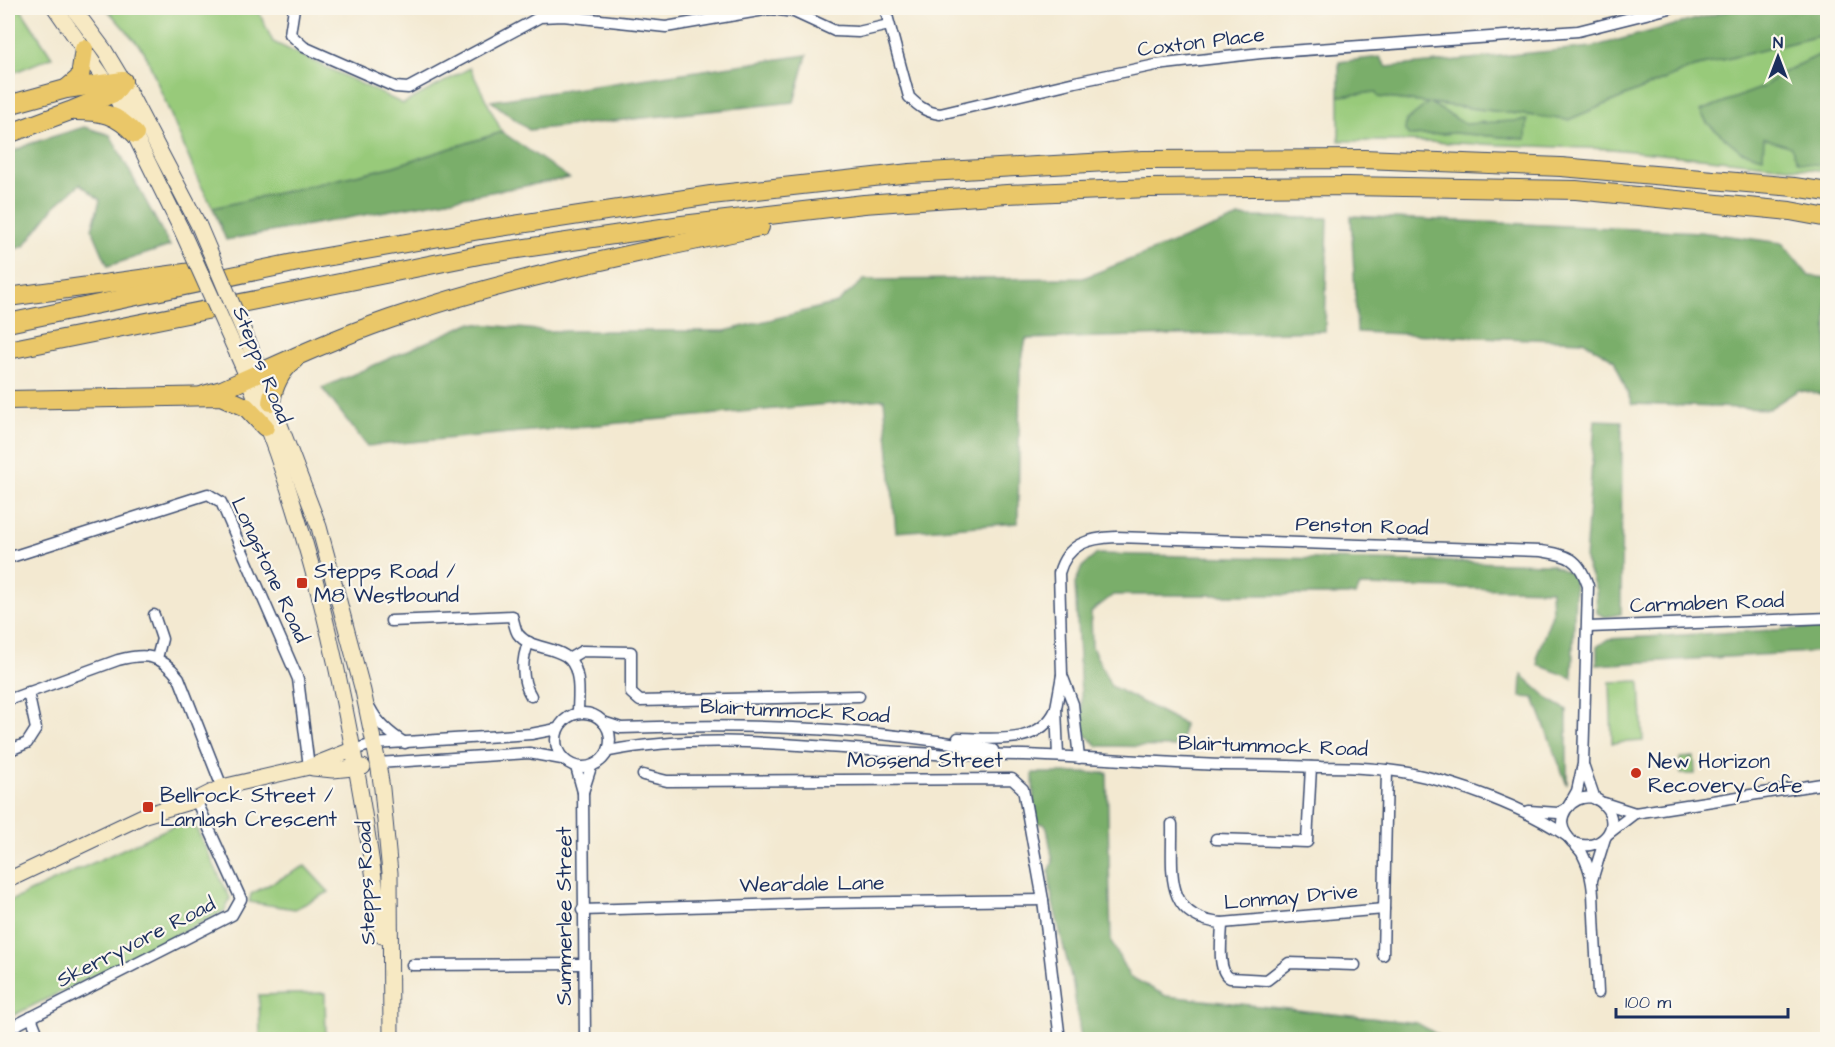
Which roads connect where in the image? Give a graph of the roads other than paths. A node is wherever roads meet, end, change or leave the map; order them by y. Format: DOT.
graph roads {
  1 [pos="55,8"];
  2 [pos="74,8"];
  3 [pos="294,8"];
  4 [pos="885,8"];
  5 [pos="1670,8"];
  6 [pos="889,25"];
  7 [pos="84,50"];
  8 [pos="115,85"];
  9 [pos="66,89"];
  10 [pos="8,105"];
  11 [pos="70,111"];
  12 [pos="8,134"];
  13 [pos="135,134"];
  14 [pos="1827,192"];
  15 [pos="864,204"];
  16 [pos="1827,218"];
  17 [pos="303,261"];
  18 [pos="8,297"];
  19 [pos="8,323"];
  20 [pos="242,348"];
  21 [pos="8,350"];
  22 [pos="305,352"];
  23 [pos="254,375"];
  24 [pos="204,395"];
  25 [pos="8,400"];
  26 [pos="272,402"];
  27 [pos="265,427"];
  28 [pos="8,558"];
  29 [pos="154,615"];
  30 [pos="1827,618"];
  31 [pos="392,621"];
  32 [pos="1588,627"];
  33 [pos="529,642"];
  34 [pos="157,658"];
  35 [pos="570,658"];
  36 [pos="1062,675"];
  37 [pos="363,691"];
  38 [pos="28,692"];
  39 [pos="531,696"];
  40 [pos="859,696"];
  41 [pos="8,700"];
  42 [pos="1056,708"];
  43 [pos="578,713"];
  44 [pos="603,722"];
  45 [pos="557,729"];
  46 [pos="936,739"];
  47 [pos="405,743"];
  48 [pos="374,744"];
  49 [pos="352,750"];
  50 [pos="8,751"];
  51 [pos="609,751"];
  52 [pos="1020,754"];
  53 [pos="1058,756"];
  54 [pos="1079,758"];
  55 [pos="562,759"];
  56 [pos="378,763"];
  57 [pos="1583,764"];
  58 [pos="309,767"];
  59 [pos="576,767"];
  60 [pos="591,767"];
  61 [pos="1311,767"];
  62 [pos="356,769"];
  63 [pos="1387,770"];
  64 [pos="643,775"];
  65 [pos="1827,783"];
  66 [pos="222,787"];
  67 [pos="583,792"];
  68 [pos="196,800"];
  69 [pos="1597,800"];
  70 [pos="1567,808"];
  71 [pos="1520,810"];
  72 [pos="1635,813"];
  73 [pos="1172,824"];
  74 [pos="1607,836"];
  75 [pos="1216,839"];
  76 [pos="1569,839"];
  77 [pos="8,880"];
  78 [pos="1592,880"];
  79 [pos="1043,900"];
  80 [pos="1384,909"];
  81 [pos="582,910"];
  82 [pos="1222,923"];
  83 [pos="1383,955"];
  84 [pos="583,964"];
  85 [pos="412,965"];
  86 [pos="1355,965"];
  87 [pos="1598,993"];
  88 [pos="390,1001"];
  89 [pos="32,1017"];
  90 [pos="8,1029"];
  91 [pos="40,1040"];
  92 [pos="390,1040"];
  93 [pos="585,1040"];
  94 [pos="1060,1040"];
  1 -- 7 [label="main road, Stepps Road"];
  2 -- 8 [label="main road, Stepps Road"];
  3 -- 6 [label="street"];
  4 -- 6 [label="street, Coxton Place"];
  5 -- 6 [label="street, Coxton Place"];
  7 -- 8 [label="main road, Stepps Road"];
  7 -- 9 [label="highway"];
  8 -- 9 [label="highway"];
  8 -- 11 [label="highway"];
  8 -- 13 [label="main road, Stepps Road"];
  8 -- 20 [label="main road, Stepps Road, bridge"];
  9 -- 10 [label="highway"];
  11 -- 12 [label="highway"];
  11 -- 13 [label="highway"];
  13 -- 20 [label="main road, Stepps Road, bridge"];
  14 -- 17 [label="highway"];
  15 -- 16 [label="highway"];
  15 -- 21 [label="highway"];
  15 -- 22 [label="highway"];
  17 -- 18 [label="highway"];
  17 -- 19 [label="highway"];
  20 -- 23 [label="main road, Stepps Road"];
  22 -- 23 [label="highway"];
  22 -- 26 [label="highway"];
  23 -- 24 [label="highway"];
  23 -- 26 [label="main road, Stepps Road"];
  23 -- 27 [label="main road, Stepps Road"];
  24 -- 25 [label="highway"];
  24 -- 27 [label="highway"];
  26 -- 37 [label="main road, Stepps Road"];
  27 -- 49 [label="main road, Stepps Road"];
  28 -- 58 [label="street, Longstone Road"];
  29 -- 34 [label="street"];
  30 -- 32 [label="street, Carmaben Road"];
  31 -- 33 [label="street"];
  32 -- 36 [label="street, Penston Road"];
  32 -- 57 [label="street, Penston Road"];
  33 -- 35 [label="street"];
  33 -- 39 [label="street"];
  34 -- 38 [label="street"];
  34 -- 66 [label="street"];
  35 -- 40 [label="street"];
  35 -- 43 [label="street"];
  36 -- 42 [label="street, Penston Road"];
  36 -- 54 [label="street, Penston Road"];
  37 -- 47 [label="street"];
  37 -- 48 [label="main road, Stepps Road"];
  38 -- 41 [label="street"];
  38 -- 50 [label="street"];
  42 -- 46 [label="street"];
  42 -- 53 [label="street, Penston Road"];
  43 -- 44 [label="street"];
  43 -- 45 [label="street"];
  44 -- 46 [label="street, Blairtummock Road"];
  44 -- 51 [label="street"];
  45 -- 47 [label="street"];
  45 -- 55 [label="street"];
  46 -- 52 [label="street, Blairtummock Road"];
  47 -- 48 [label="street"];
  48 -- 49 [label="street"];
  48 -- 56 [label="main road, Stepps Road"];
  49 -- 58 [label="main road"];
  49 -- 62 [label="main road, Stepps Road"];
  51 -- 52 [label="street, Blairtummock Road"];
  51 -- 60 [label="street"];
  52 -- 53 [label="street, Blairtummock Road"];
  53 -- 54 [label="street, Blairtummock Road"];
  54 -- 61 [label="street, Blairtummock Road"];
  55 -- 56 [label="street"];
  55 -- 59 [label="street"];
  56 -- 62 [label="main road"];
  56 -- 88 [label="main road, Stepps Road"];
  57 -- 69 [label="street"];
  57 -- 70 [label="street"];
  58 -- 62 [label="main road"];
  58 -- 66 [label="main road"];
  59 -- 60 [label="street"];
  59 -- 67 [label="street"];
  60 -- 67 [label="street"];
  61 -- 63 [label="street, Blairtummock Road"];
  61 -- 75 [label="street"];
  62 -- 88 [label="main road, Stepps Road"];
  63 -- 71 [label="street, Blairtummock Road"];
  63 -- 80 [label="street"];
  64 -- 79 [label="street, Mossend Street"];
  65 -- 72 [label="street"];
  66 -- 68 [label="main road"];
  67 -- 81 [label="street, Summerlee Street"];
  68 -- 77 [label="main road"];
  68 -- 89 [label="street, Skerryvore Road"];
  69 -- 70 [label="street"];
  69 -- 72 [label="street"];
  69 -- 74 [label="street"];
  70 -- 71 [label="street, Blairtummock Road"];
  70 -- 76 [label="street"];
  71 -- 76 [label="street, Blairtummock Road"];
  72 -- 74 [label="street"];
  73 -- 82 [label="street, Lonmay Drive"];
  74 -- 76 [label="street"];
  74 -- 78 [label="street"];
  76 -- 78 [label="street"];
  78 -- 87 [label="street"];
  79 -- 81 [label="street, Weardale Lane"];
  79 -- 94 [label="street, Mossend Street"];
  80 -- 82 [label="street, Lonmay Drive"];
  80 -- 83 [label="street"];
  81 -- 84 [label="street, Summerlee Street"];
  82 -- 86 [label="street"];
  84 -- 85 [label="street"];
  84 -- 93 [label="street, Summerlee Street"];
  88 -- 92 [label="main road, Stepps Road"];
  89 -- 90 [label="street, Skerryvore Road"];
  89 -- 91 [label="street"];
}
